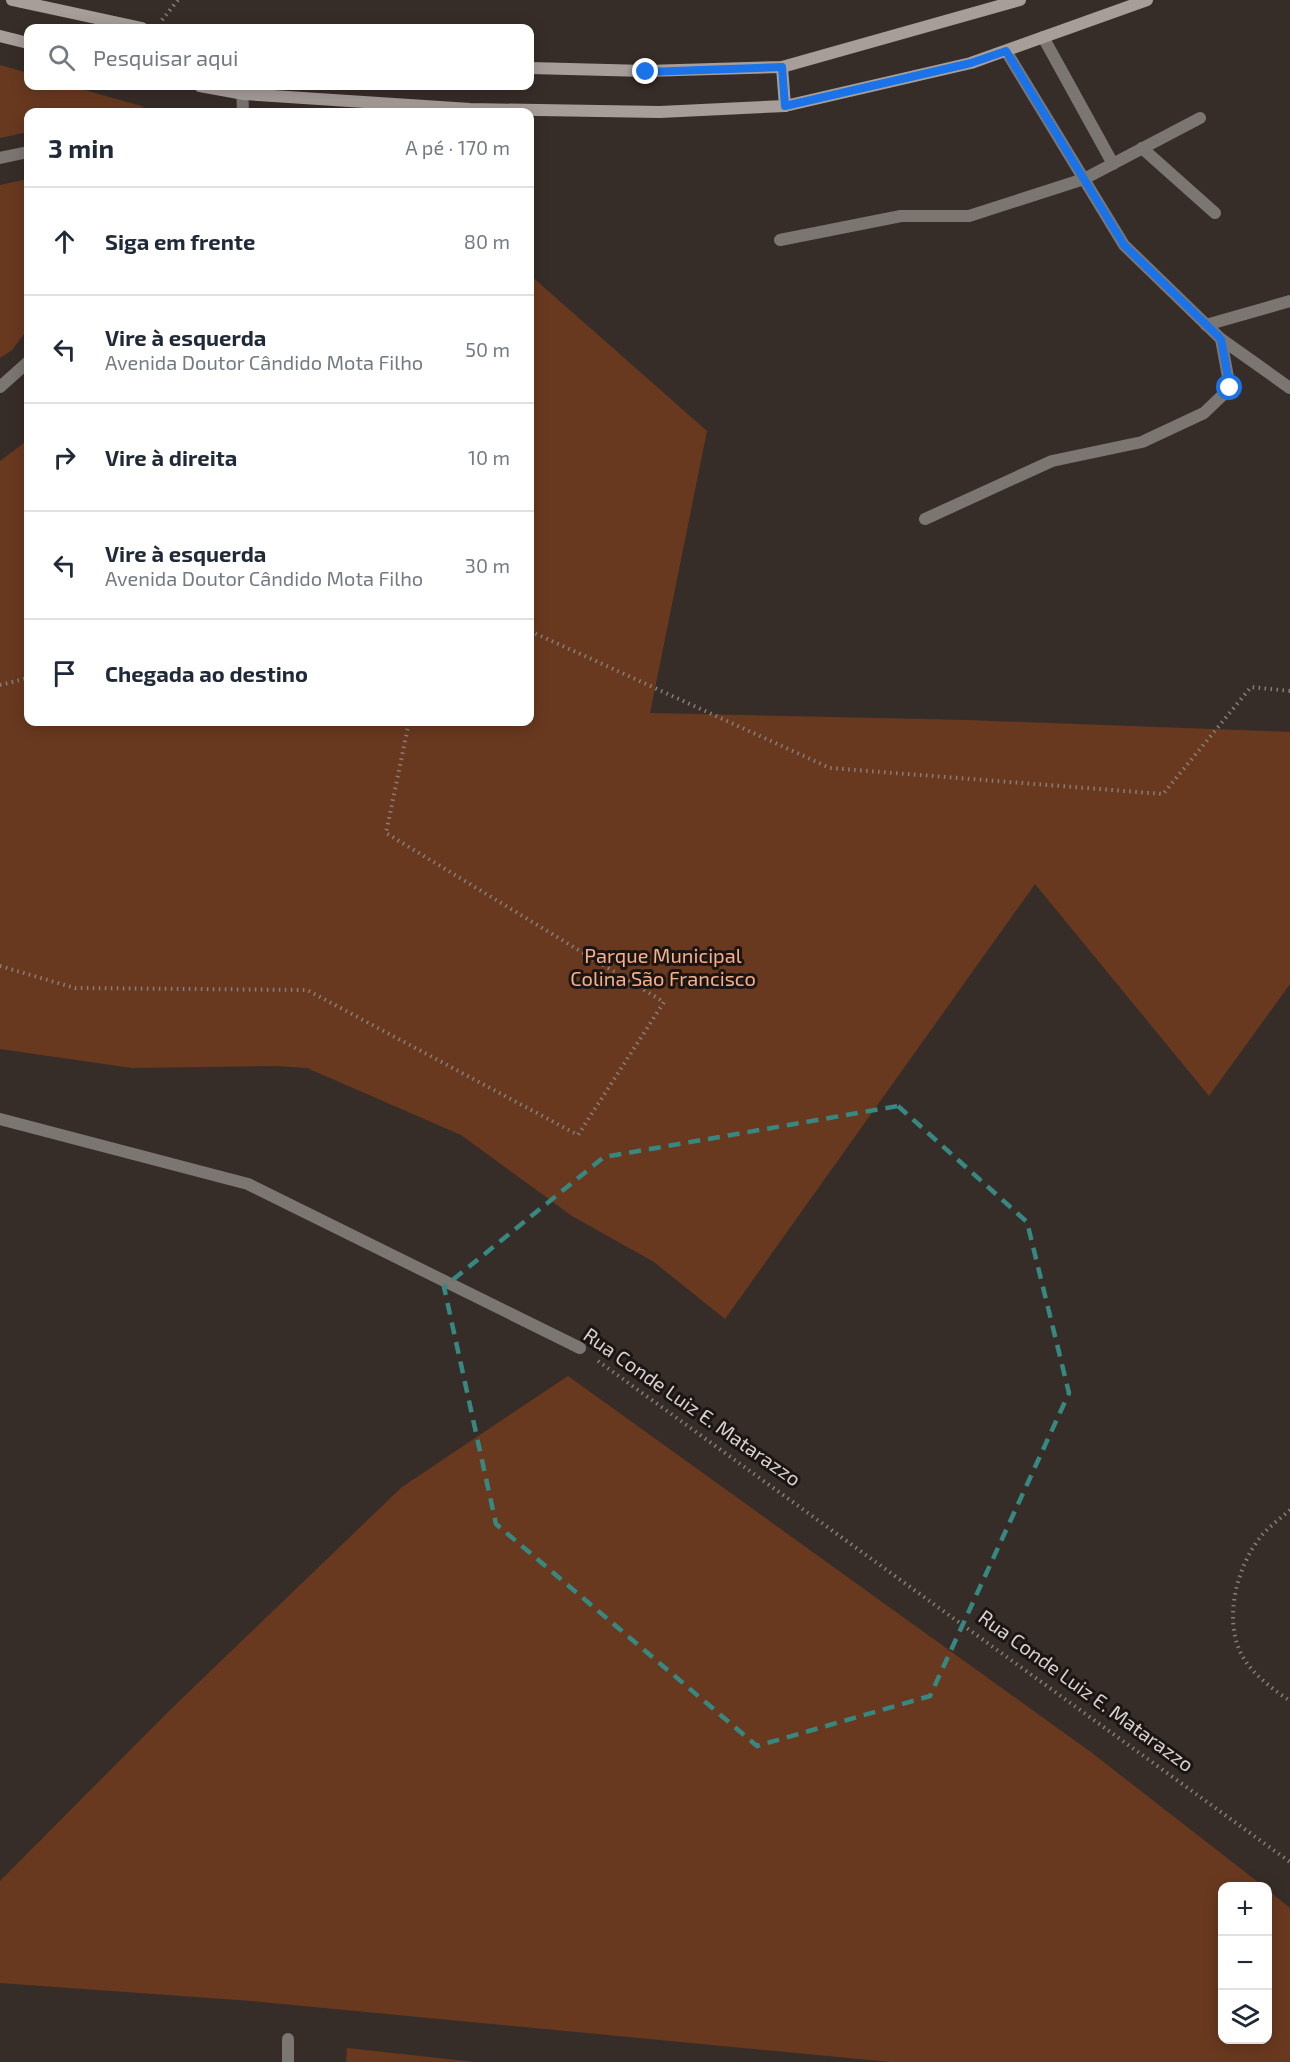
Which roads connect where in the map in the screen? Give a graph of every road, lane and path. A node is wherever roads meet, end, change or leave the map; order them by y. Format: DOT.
graph roads {
  1 [pos="12,0"];
  2 [pos="178,0"];
  3 [pos="1020,0"];
  4 [pos="1147,0"];
  5 [pos="123,24"];
  6 [pos="158,24"];
  7 [pos="0,36"];
  8 [pos="1043,37"];
  9 [pos="24,42"];
  10 [pos="1006,51"];
  11 [pos="782,67"];
  12 [pos="534,68"];
  13 [pos="243,90"];
  14 [pos="785,106"];
  15 [pos="243,108"];
  16 [pos="458,108"];
  17 [pos="534,110"];
  18 [pos="1200,118"];
  19 [pos="1142,148"];
  20 [pos="24,153"];
  21 [pos="0,158"];
  22 [pos="1113,164"];
  23 [pos="1084,179"];
  24 [pos="1215,213"];
  25 [pos="780,240"];
  26 [pos="1290,301"];
  27 [pos="1206,325"];
  28 [pos="1221,339"];
  29 [pos="24,366"];
  30 [pos="0,387"];
  31 [pos="1290,388"];
  32 [pos="925,519"];
  33 [pos="534,633"];
  34 [pos="24,679"];
  35 [pos="0,685"];
  36 [pos="1290,691"];
  37 [pos="408,726"];
  38 [pos="0,966"];
  39 [pos="0,1119"];
  40 [pos="580,1348"];
  41 [pos="1290,1510"];
  42 [pos="1290,1701"];
  43 [pos="1290,1862"];
  44 [pos="288,2038"];
  45 [pos="288,2062"];
  1 -- 5 [label="main road"];
  2 -- 6 [label="path"];
  3 -- 11 [label="main road"];
  4 -- 8 [label="main road"];
  7 -- 9 [label="main road"];
  8 -- 10 [label="main road"];
  8 -- 22 [label="street"];
  10 -- 14 [label="main road"];
  10 -- 23 [label="street"];
  11 -- 12 [label="main road"];
  11 -- 14 [label="main road"];
  13 -- 15 [label="street"];
  13 -- 16 [label="main road"];
  14 -- 17 [label="main road"];
  18 -- 19 [label="street"];
  19 -- 22 [label="street"];
  19 -- 24 [label="street"];
  20 -- 21 [label="street"];
  22 -- 23 [label="street"];
  23 -- 25 [label="street"];
  23 -- 27 [label="street"];
  26 -- 27 [label="street"];
  27 -- 28 [label="street"];
  28 -- 31 [label="street"];
  28 -- 32 [label="street"];
  29 -- 30 [label="street"];
  33 -- 36 [label="path"];
  34 -- 35 [label="path"];
  37 -- 38 [label="path"];
  39 -- 40 [label="street, Rua Conde Luiz E. Matarazzo"];
  40 -- 43 [label="path, Rua Conde Luiz E. Matarazzo"];
  41 -- 42 [label="path"];
  44 -- 45 [label="street"];
}
